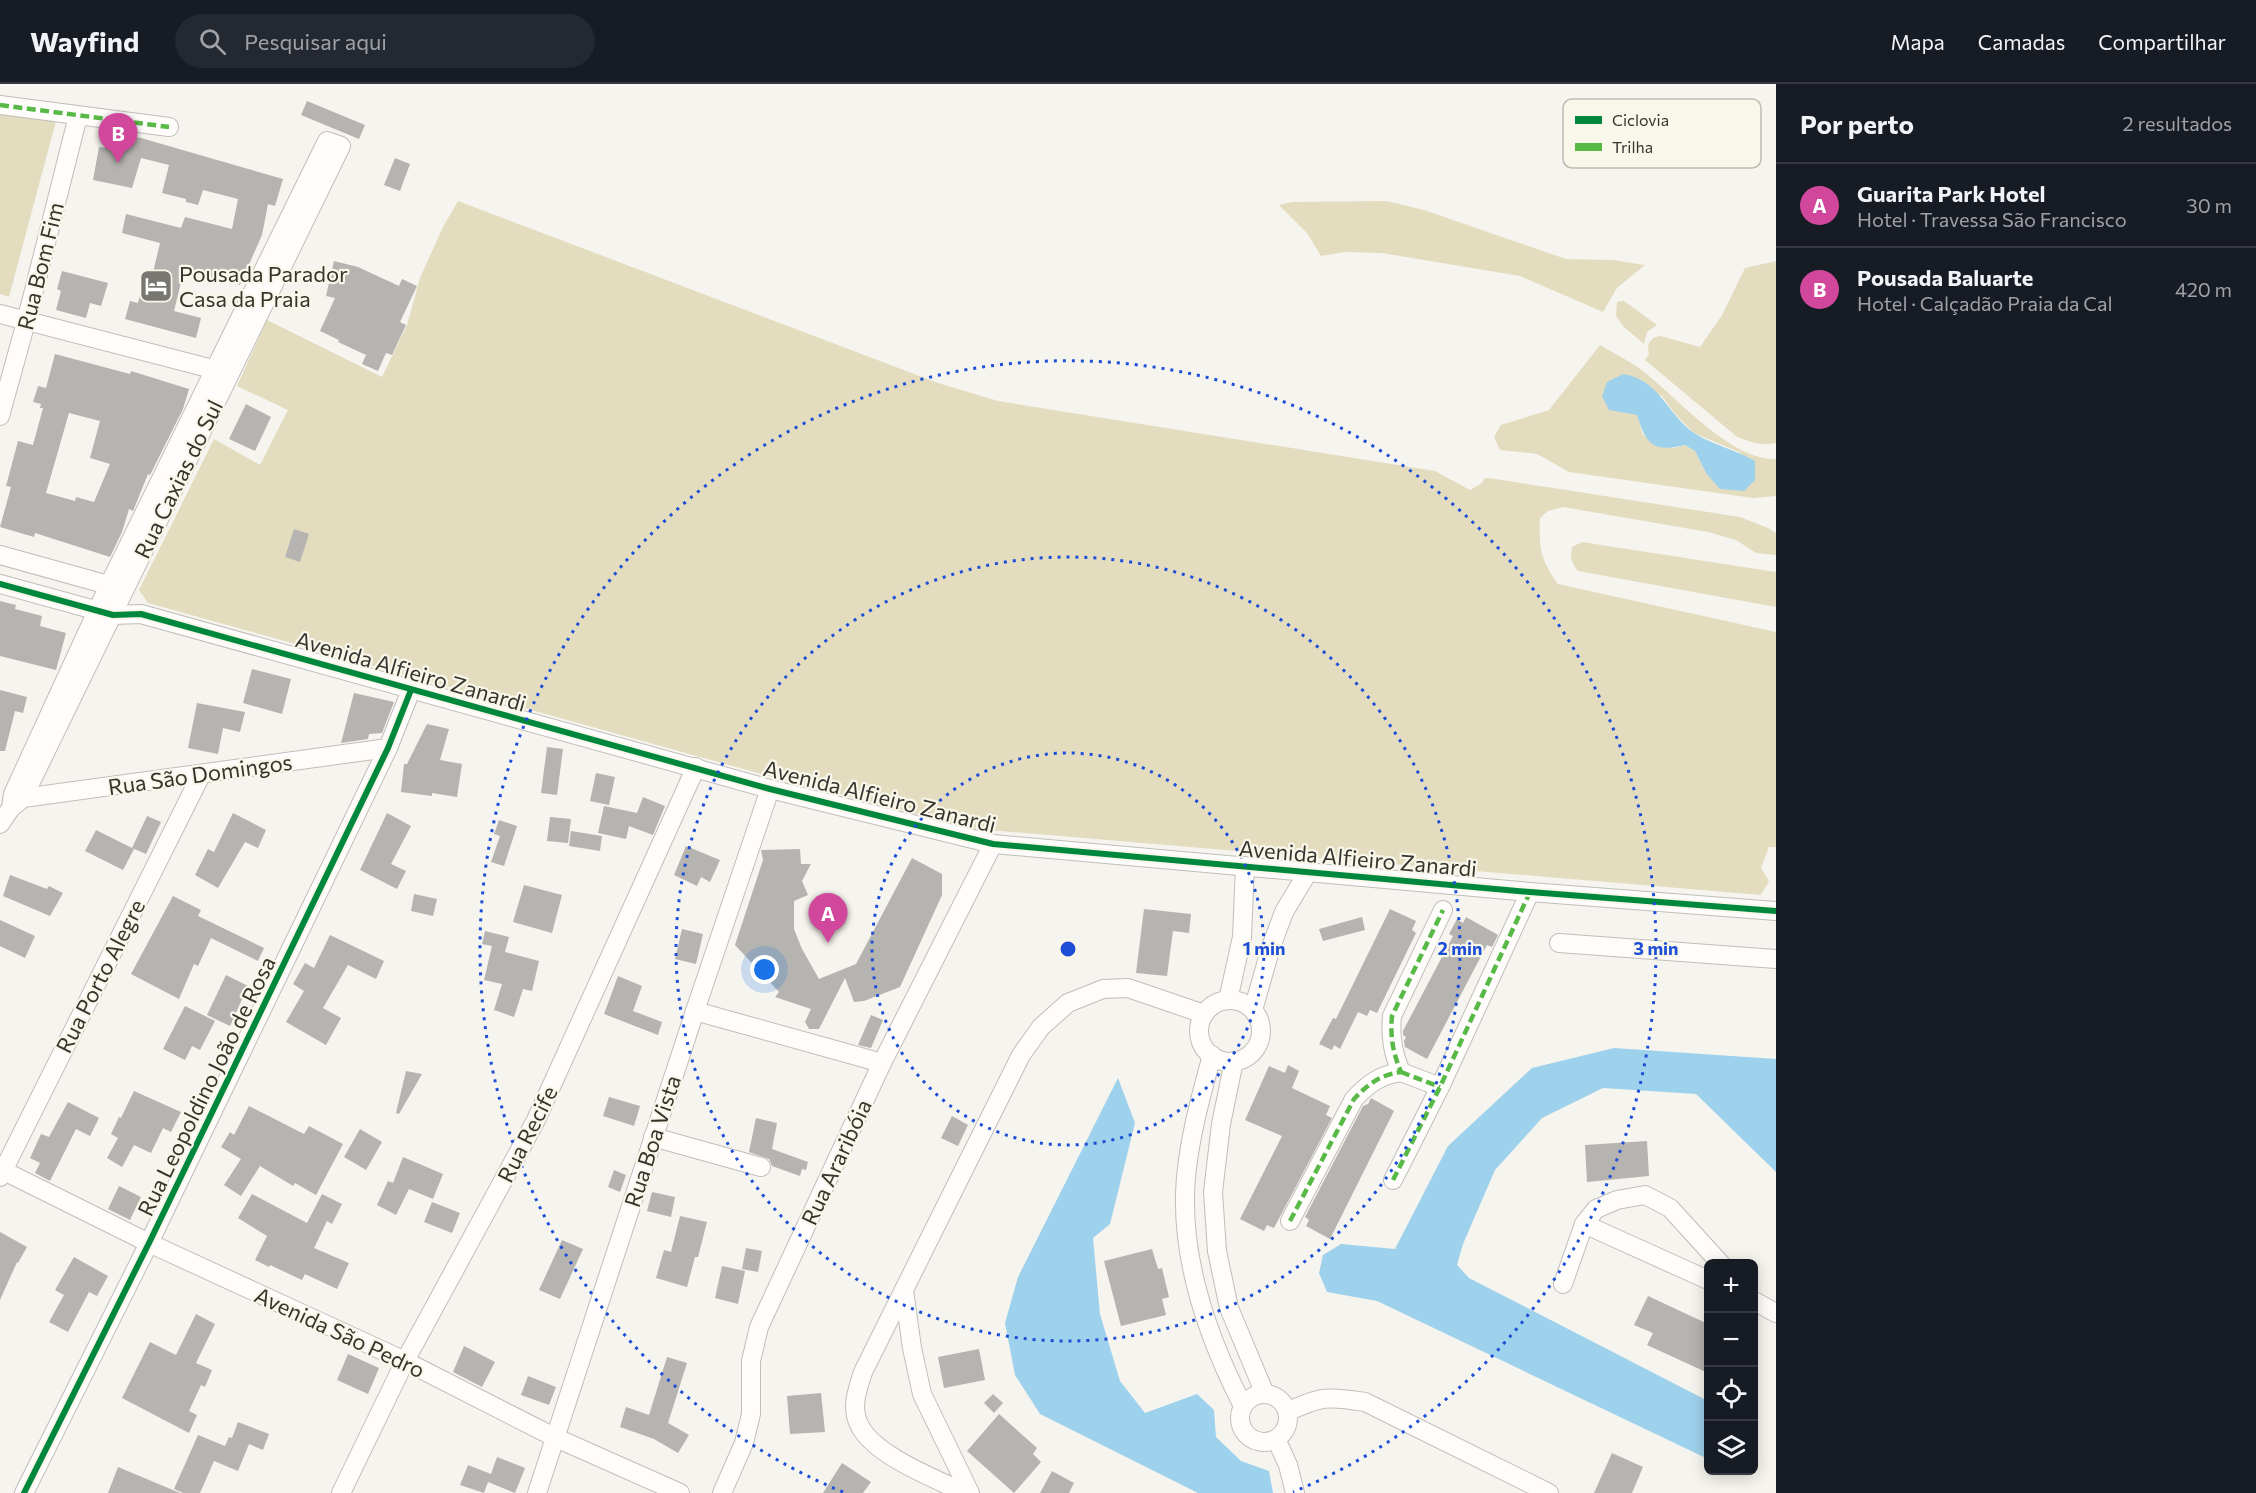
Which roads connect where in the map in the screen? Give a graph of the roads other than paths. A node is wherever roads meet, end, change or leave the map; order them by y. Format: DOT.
graph roads {
  1 [pos="0,105"];
  2 [pos="78,116"];
  3 [pos="169,127"];
  4 [pos="334,143"];
  5 [pos="0,315"];
  6 [pos="26,322"];
  7 [pos="222,371"];
  8 [pos="0,416"];
  9 [pos="0,555"];
  10 [pos="0,584"];
  11 [pos="117,587"];
  12 [pos="106,613"];
  13 [pos="141,614"];
  14 [pos="411,690"];
  15 [pos="388,748"];
  16 [pos="696,767"];
  17 [pos="201,775"];
  18 [pos="770,789"];
  19 [pos="15,800"];
  20 [pos="0,824"];
  21 [pos="993,844"];
  22 [pos="1245,866"];
  23 [pos="1308,872"];
  24 [pos="1530,892"];
  25 [pos="1443,910"];
  26 [pos="1776,911"];
  27 [pos="1558,943"];
  28 [pos="1776,959"];
  29 [pos="1228,1000"];
  30 [pos="1253,1010"];
  31 [pos="695,1011"];
  32 [pos="1204,1014"];
  33 [pos="1212,1056"];
  34 [pos="1234,1061"];
  35 [pos="882,1063"];
  36 [pos="1401,1072"];
  37 [pos="1440,1087"];
  38 [pos="653,1137"];
  39 [pos="761,1167"];
  40 [pos="1,1172"];
  41 [pos="1393,1180"];
  42 [pos="1290,1221"];
  43 [pos="1584,1224"];
  44 [pos="150,1243"];
  45 [pos="1717,1259"];
  46 [pos="1704,1279"];
  47 [pos="1563,1284"];
  48 [pos="904,1290"];
  49 [pos="1758,1303"];
  50 [pos="1776,1313"];
  51 [pos="405,1361"];
  52 [pos="1265,1394"];
  53 [pos="1243,1406"];
  54 [pos="1287,1412"];
  55 [pos="554,1437"];
  56 [pos="1276,1439"];
  57 [pos="24,1493"];
  58 [pos="341,1493"];
  59 [pos="537,1493"];
  60 [pos="680,1493"];
  61 [pos="722,1493"];
  62 [pos="964,1493"];
  63 [pos="970,1493"];
  64 [pos="1295,1493"];
  65 [pos="1549,1493"];
  1 -- 2 [label="street"];
  2 -- 3 [label="street"];
  2 -- 6 [label="street, Rua Bom Fim"];
  4 -- 7 [label="street, Rua Caxias do Sul"];
  5 -- 6 [label="street"];
  6 -- 7 [label="street"];
  6 -- 8 [label="street, Rua Bom Fim"];
  7 -- 11 [label="street, Rua Caxias do Sul"];
  9 -- 11 [label="street"];
  10 -- 12 [label="street, Avenida Alfieiro Zanardi"];
  11 -- 12 [label="street, Rua Caxias do Sul"];
  11 -- 13 [label="street"];
  12 -- 13 [label="street, Avenida Alfieiro Zanardi"];
  12 -- 19 [label="street, Rua Caxias do Sul"];
  13 -- 14 [label="street, Avenida Alfieiro Zanardi"];
  14 -- 15 [label="street, Rua Leopoldino João de Rosa"];
  14 -- 16 [label="street, Avenida Alfieiro Zanardi"];
  15 -- 17 [label="street, Rua São Domingos"];
  15 -- 44 [label="street, Rua Leopoldino João de Rosa"];
  16 -- 18 [label="street, Avenida Alfieiro Zanardi"];
  16 -- 51 [label="street, Rua Recife"];
  17 -- 19 [label="street, Rua São Domingos"];
  17 -- 40 [label="street, Rua Porto Alegre"];
  18 -- 21 [label="street, Avenida Alfieiro Zanardi"];
  18 -- 31 [label="street, Rua Boa Vista"];
  19 -- 20 [label="street, Rua Caxias do Sul"];
  21 -- 22 [label="street, Avenida Alfieiro Zanardi"];
  21 -- 35 [label="street, Rua Araribóia"];
  22 -- 23 [label="street, Avenida Alfieiro Zanardi"];
  22 -- 29 [label="street"];
  23 -- 24 [label="street, Avenida Alfieiro Zanardi"];
  23 -- 30 [label="street"];
  24 -- 26 [label="street, Avenida Alfieiro Zanardi"];
  24 -- 37 [label="street"];
  25 -- 36 [label="street"];
  27 -- 28 [label="street"];
  29 -- 30 [label="street"];
  29 -- 32 [label="street"];
  30 -- 34 [label="street"];
  31 -- 35 [label="street"];
  31 -- 38 [label="street, Rua Boa Vista"];
  32 -- 33 [label="street"];
  32 -- 48 [label="street"];
  33 -- 34 [label="street"];
  33 -- 53 [label="street"];
  34 -- 52 [label="street"];
  35 -- 61 [label="street, Rua Araribóia"];
  36 -- 37 [label="street"];
  36 -- 42 [label="street"];
  37 -- 41 [label="street"];
  38 -- 39 [label="street"];
  38 -- 55 [label="street, Rua Boa Vista"];
  40 -- 44 [label="street, Avenida São Pedro"];
  43 -- 45 [label="street"];
  43 -- 46 [label="street"];
  43 -- 47 [label="street"];
  44 -- 51 [label="street, Avenida São Pedro"];
  44 -- 57 [label="street, Rua Leopoldino João de Rosa"];
  48 -- 62 [label="street"];
  48 -- 63 [label="street"];
  49 -- 50 [label="street"];
  51 -- 55 [label="street, Avenida São Pedro"];
  51 -- 58 [label="street, Rua Recife"];
  52 -- 53 [label="street"];
  52 -- 54 [label="street"];
  53 -- 56 [label="street"];
  54 -- 56 [label="street"];
  54 -- 65 [label="street"];
  55 -- 59 [label="street, Rua Boa Vista"];
  55 -- 60 [label="street, Avenida São Pedro"];
  56 -- 64 [label="street"];
}
